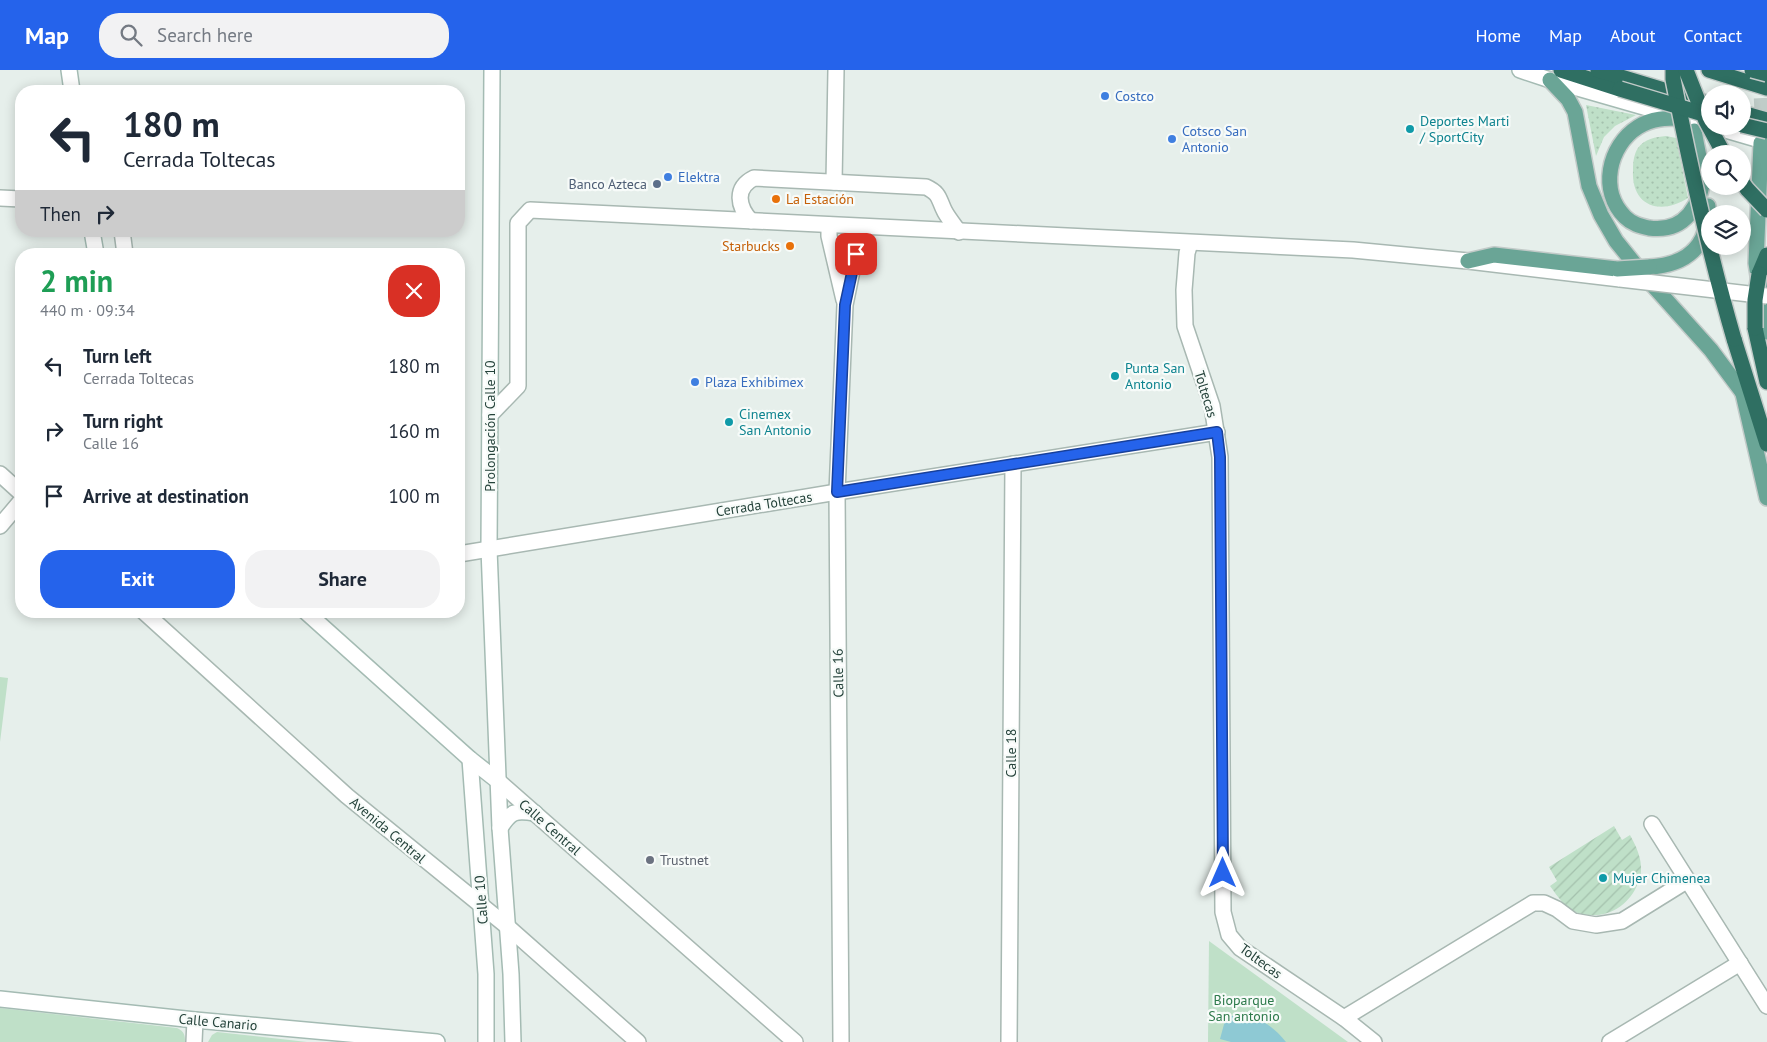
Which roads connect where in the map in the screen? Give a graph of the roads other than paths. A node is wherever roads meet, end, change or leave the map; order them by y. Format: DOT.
graph roads {
  1 [pos="69,70"];
  2 [pos="492,70"];
  3 [pos="836,70"];
  4 [pos="1520,70"];
  5 [pos="1598,70"];
  6 [pos="1673,70"];
  7 [pos="1686,70"];
  8 [pos="1708,70"];
  9 [pos="1752,70"];
  10 [pos="1767,73"];
  11 [pos="1556,75"];
  12 [pos="1727,75"];
  13 [pos="71,85"];
  14 [pos="1767,88"];
  15 [pos="1701,101"];
  16 [pos="1701,114"];
  17 [pos="1751,116"];
  18 [pos="1682,118"];
  19 [pos="1767,120"];
  20 [pos="1701,123"];
  21 [pos="1694,131"];
  22 [pos="1751,132"];
  23 [pos="1743,135"];
  24 [pos="1764,141"];
  25 [pos="1719,145"];
  26 [pos="1767,163"];
  27 [pos="1701,164"];
  28 [pos="834,182"];
  29 [pos="1701,192"];
  30 [pos="1751,194"];
  31 [pos="0,198"];
  32 [pos="15,199"];
  33 [pos="1701,205"];
  34 [pos="1767,210"];
  35 [pos="944,211"];
  36 [pos="752,221"];
  37 [pos="829,225"];
  38 [pos="861,227"];
  39 [pos="929,230"];
  40 [pos="959,232"];
  41 [pos="1701,240"];
  42 [pos="1190,243"];
  43 [pos="1714,255"];
  44 [pos="1714,255"];
  45 [pos="1767,255"];
  46 [pos="1468,261"];
  47 [pos="1619,274"];
  48 [pos="1767,276"];
  49 [pos="1764,297"];
  50 [pos="845,305"];
  51 [pos="1767,332"];
  52 [pos="1767,382"];
  53 [pos="1743,394"];
  54 [pos="490,415"];
  55 [pos="1217,432"];
  56 [pos="1767,444"];
  57 [pos="1013,464"];
  58 [pos="1,478"];
  59 [pos="15,488"];
  60 [pos="837,492"];
  61 [pos="1767,498"];
  62 [pos="15,508"];
  63 [pos="0,526"];
  64 [pos="489,549"];
  65 [pos="465,553"];
  66 [pos="151,618"];
  67 [pos="313,618"];
  68 [pos="470,759"];
  69 [pos="498,781"];
  70 [pos="535,813"];
  71 [pos="1652,824"];
  72 [pos="500,828"];
  73 [pos="1688,880"];
  74 [pos="481,907"];
  75 [pos="508,928"];
  76 [pos="1740,964"];
  77 [pos="0,999"];
  78 [pos="1767,1006"];
  79 [pos="1344,1018"];
  80 [pos="195,1020"];
  81 [pos="194,1042"];
  82 [pos="437,1042"];
  83 [pos="486,1042"];
  84 [pos="513,1042"];
  85 [pos="638,1042"];
  86 [pos="795,1042"];
  87 [pos="842,1042"];
  88 [pos="1009,1042"];
  89 [pos="1374,1042"];
  90 [pos="1610,1042"];
  1 -- 13 [label="street"];
  2 -- 54 [label="street, Prolongación Calle 10"];
  3 -- 28 [label="street"];
  4 -- 11 [label="street"];
  5 -- 15 [label="highway"];
  6 -- 33 [label="highway, bridge"];
  7 -- 25 [label="highway, bridge"];
  8 -- 12 [label="highway"];
  9 -- 10 [label="highway, bridge"];
  10 -- 12 [label="highway"];
  11 -- 16 [label="highway, bridge"];
  11 -- 18 [label="street"];
  11 -- 53 [label="main road"];
  12 -- 14 [label="highway"];
  17 -- 19 [label="highway"];
  18 -- 20 [label="street"];
  18 -- 29 [label="main road"];
  21 -- 27 [label="main road"];
  22 -- 24 [label="highway, bridge"];
  23 -- 24 [label="street"];
  24 -- 26 [label="main road"];
  24 -- 49 [label="main road"];
  28 -- 35 [label="street"];
  28 -- 36 [label="street"];
  30 -- 34 [label="highway, bridge"];
  31 -- 32 [label="street"];
  35 -- 39 [label="street"];
  35 -- 40 [label="street"];
  36 -- 37 [label="street"];
  36 -- 54 [label="street"];
  37 -- 38 [label="street"];
  37 -- 50 [label="street, Calle 16"];
  38 -- 39 [label="street"];
  38 -- 50 [label="street, Calle 16"];
  39 -- 40 [label="street"];
  40 -- 42 [label="street"];
  41 -- 47 [label="main road, bridge"];
  42 -- 46 [label="street"];
  42 -- 55 [label="street, Toltecas"];
  43 -- 53 [label="main road"];
  44 -- 56 [label="highway, bridge"];
  45 -- 52 [label="highway, bridge"];
  46 -- 47 [label="main road"];
  47 -- 49 [label="street, bridge"];
  48 -- 49 [label="main road"];
  49 -- 51 [label="main road"];
  50 -- 60 [label="street, Calle 16"];
  53 -- 61 [label="main road"];
  54 -- 64 [label="street, Prolongación Calle 10"];
  55 -- 57 [label="street, Cerrada Toltecas"];
  55 -- 79 [label="street, Toltecas"];
  57 -- 60 [label="street, Cerrada Toltecas"];
  57 -- 88 [label="street, Calle 18"];
  58 -- 59 [label="street"];
  60 -- 64 [label="street, Cerrada Toltecas"];
  60 -- 87 [label="street, Calle 16"];
  62 -- 63 [label="street"];
  64 -- 65 [label="street, Cerrada Toltecas"];
  64 -- 69 [label="street, Prolongación Calle 10"];
  66 -- 74 [label="street, Avenida Central"];
  67 -- 68 [label="street, Calle Central"];
  68 -- 69 [label="street, Calle Central"];
  68 -- 74 [label="street, Calle 10"];
  69 -- 70 [label="street, Calle Central"];
  69 -- 72 [label="street, Calle 10"];
  70 -- 72 [label="street"];
  70 -- 86 [label="street, Calle Central"];
  71 -- 73 [label="street"];
  72 -- 75 [label="street, Calle 10"];
  73 -- 76 [label="street"];
  73 -- 79 [label="street"];
  74 -- 75 [label="street, Avenida Central"];
  74 -- 83 [label="street, Calle 10"];
  75 -- 84 [label="street, Calle 10"];
  75 -- 85 [label="street, Avenida Central"];
  76 -- 78 [label="street"];
  76 -- 90 [label="street"];
  77 -- 80 [label="street, Calle Canario"];
  79 -- 89 [label="street, Toltecas"];
  80 -- 81 [label="street"];
  80 -- 82 [label="street, Calle Canario"];
}
